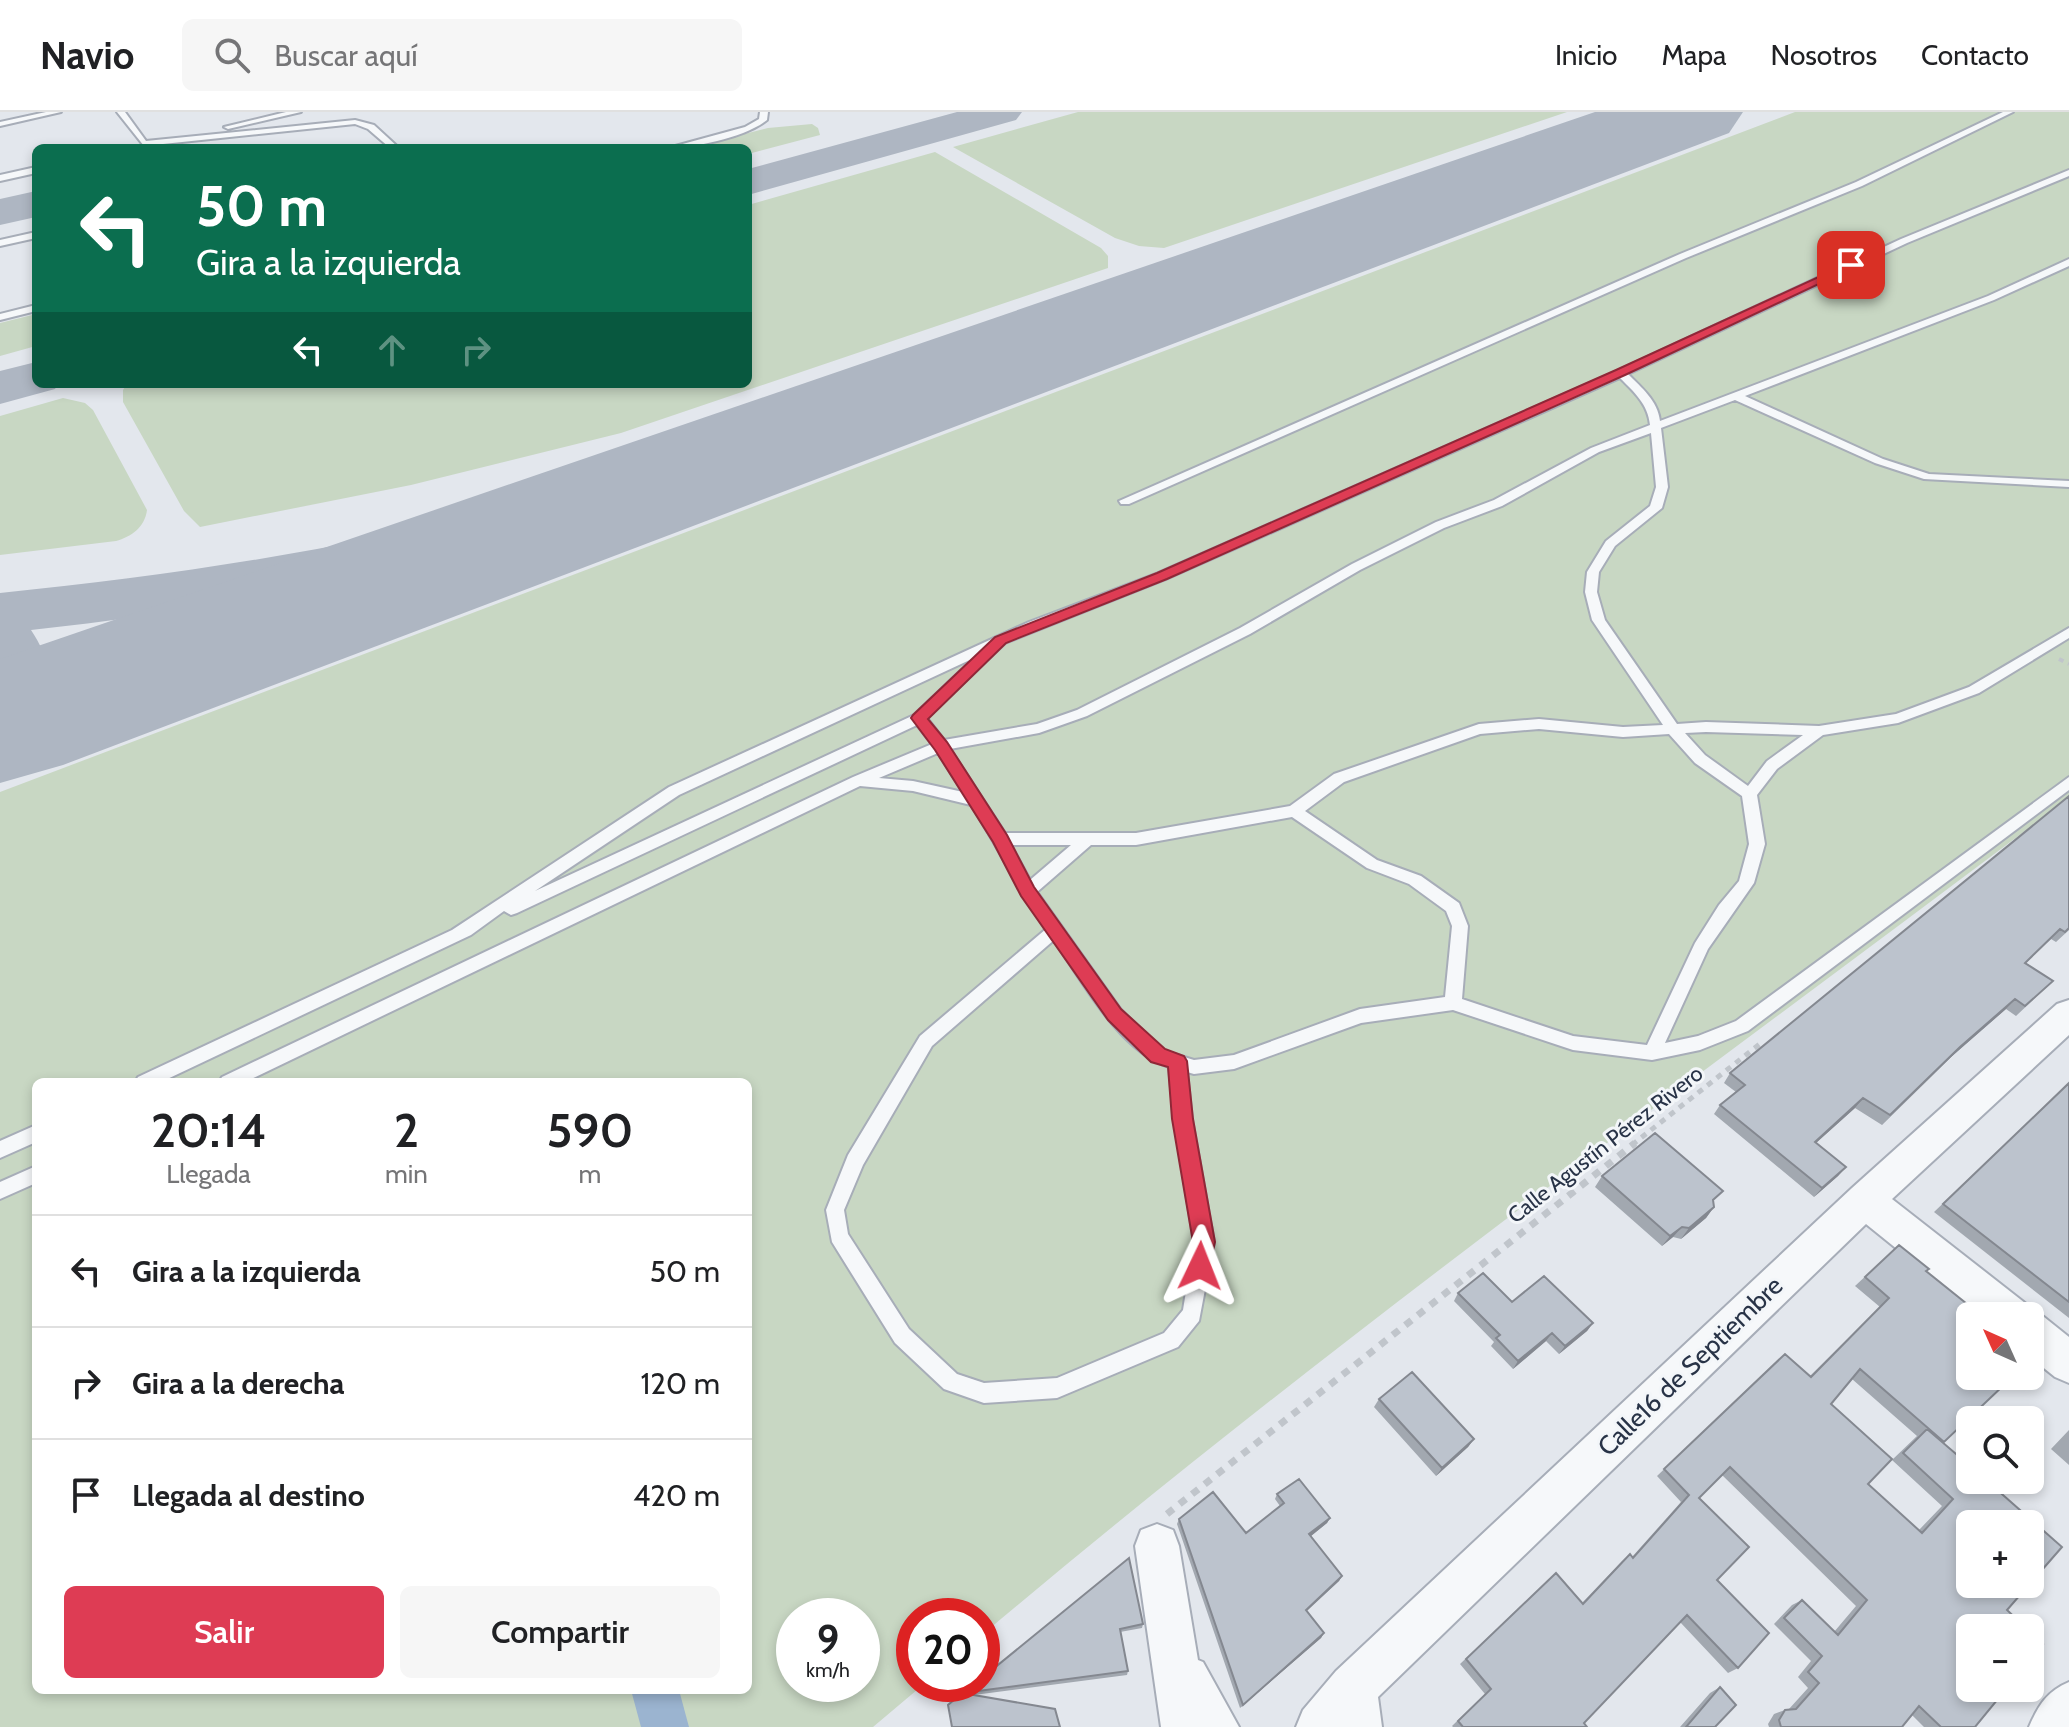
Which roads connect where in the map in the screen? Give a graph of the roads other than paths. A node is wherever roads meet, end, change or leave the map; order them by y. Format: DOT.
graph roads {
  1 [pos="57,112"];
  2 [pos="121,112"];
  3 [pos="297,112"];
  4 [pos="764,112"];
  5 [pos="2009,112"];
  6 [pos="28,115"];
  7 [pos="0,124"];
  8 [pos="144,144"];
  9 [pos="154,144"];
  10 [pos="162,144"];
  11 [pos="390,144"];
  12 [pos="688,144"];
  13 [pos="32,171"];
  14 [pos="2069,173"];
  15 [pos="0,178"];
  16 [pos="32,236"];
  17 [pos="0,243"];
  18 [pos="2069,262"];
  19 [pos="32,309"];
  20 [pos="0,317"];
  21 [pos="1621,373"];
  22 [pos="1738,397"];
  23 [pos="1654,427"];
  24 [pos="2069,484"];
  25 [pos="1125,501"];
  26 [pos="2069,632"];
  27 [pos="1001,640"];
  28 [pos="919,718"];
  29 [pos="1672,728"];
  30 [pos="1819,731"];
  31 [pos="941,746"];
  32 [pos="858,781"];
  33 [pos="2069,782"];
  34 [pos="1749,794"];
  35 [pos="974,800"];
  36 [pos="1294,811"];
  37 [pos="1001,839"];
  38 [pos="1087,839"];
  39 [pos="1028,891"];
  40 [pos="1055,930"];
  41 [pos="458,934"];
  42 [pos="1453,1003"];
  43 [pos="2069,1014"];
  44 [pos="1652,1053"];
  45 [pos="1177,1061"];
  46 [pos="152,1078"];
  47 [pos="236,1078"];
  48 [pos="32,1135"];
  49 [pos="0,1150"];
  50 [pos="32,1176"];
  51 [pos="0,1191"];
  52 [pos="1865,1200"];
  53 [pos="1993,1302"];
  54 [pos="2044,1342"];
  55 [pos="2069,1363"];
  56 [pos="1160,1532"];
  57 [pos="1176,1660"];
  58 [pos="2069,1706"];
  59 [pos="1355,1707"];
  60 [pos="1185,1727"];
  61 [pos="1215,1727"];
  62 [pos="1320,1727"];
  63 [pos="2053,1727"];
  1 -- 6 [label="lane"];
  2 -- 8 [label="lane"];
  3 -- 9 [label="lane"];
  4 -- 12 [label="lane"];
  5 -- 25 [label="lane"];
  6 -- 7 [label="lane"];
  10 -- 11 [label="lane"];
  13 -- 15 [label="lane"];
  14 -- 21 [label="lane"];
  16 -- 17 [label="lane"];
  18 -- 22 [label="lane"];
  19 -- 20 [label="lane"];
  21 -- 23 [label="lane"];
  21 -- 27 [label="lane"];
  22 -- 23 [label="lane"];
  22 -- 24 [label="lane"];
  23 -- 29 [label="lane"];
  23 -- 31 [label="lane"];
  26 -- 30 [label="lane"];
  27 -- 28 [label="lane"];
  27 -- 41 [label="lane"];
  28 -- 31 [label="lane"];
  28 -- 41 [label="lane"];
  29 -- 30 [label="lane"];
  29 -- 34 [label="lane"];
  29 -- 36 [label="lane"];
  30 -- 34 [label="lane"];
  31 -- 32 [label="lane"];
  31 -- 35 [label="lane"];
  32 -- 35 [label="lane"];
  32 -- 47 [label="lane"];
  33 -- 44 [label="lane"];
  34 -- 44 [label="lane"];
  35 -- 37 [label="lane"];
  36 -- 38 [label="lane"];
  36 -- 42 [label="lane"];
  37 -- 38 [label="lane"];
  37 -- 39 [label="lane"];
  38 -- 39 [label="lane"];
  39 -- 40 [label="lane"];
  40 -- 45 [label="lane"];
  40 -- 45 [label="lane"];
  41 -- 46 [label="lane"];
  42 -- 44 [label="lane"];
  42 -- 45 [label="lane"];
  43 -- 52 [label="street, Calle16 de Septiembre"];
  48 -- 49 [label="lane"];
  50 -- 51 [label="lane"];
  52 -- 53 [label="street"];
  52 -- 59 [label="street, Calle16 de Septiembre"];
  54 -- 55 [label="street"];
  56 -- 57 [label="street"];
  57 -- 60 [label="street"];
  57 -- 61 [label="street"];
  58 -- 63 [label="street"];
  59 -- 62 [label="street, Calle16 de Septiembre"];
}
